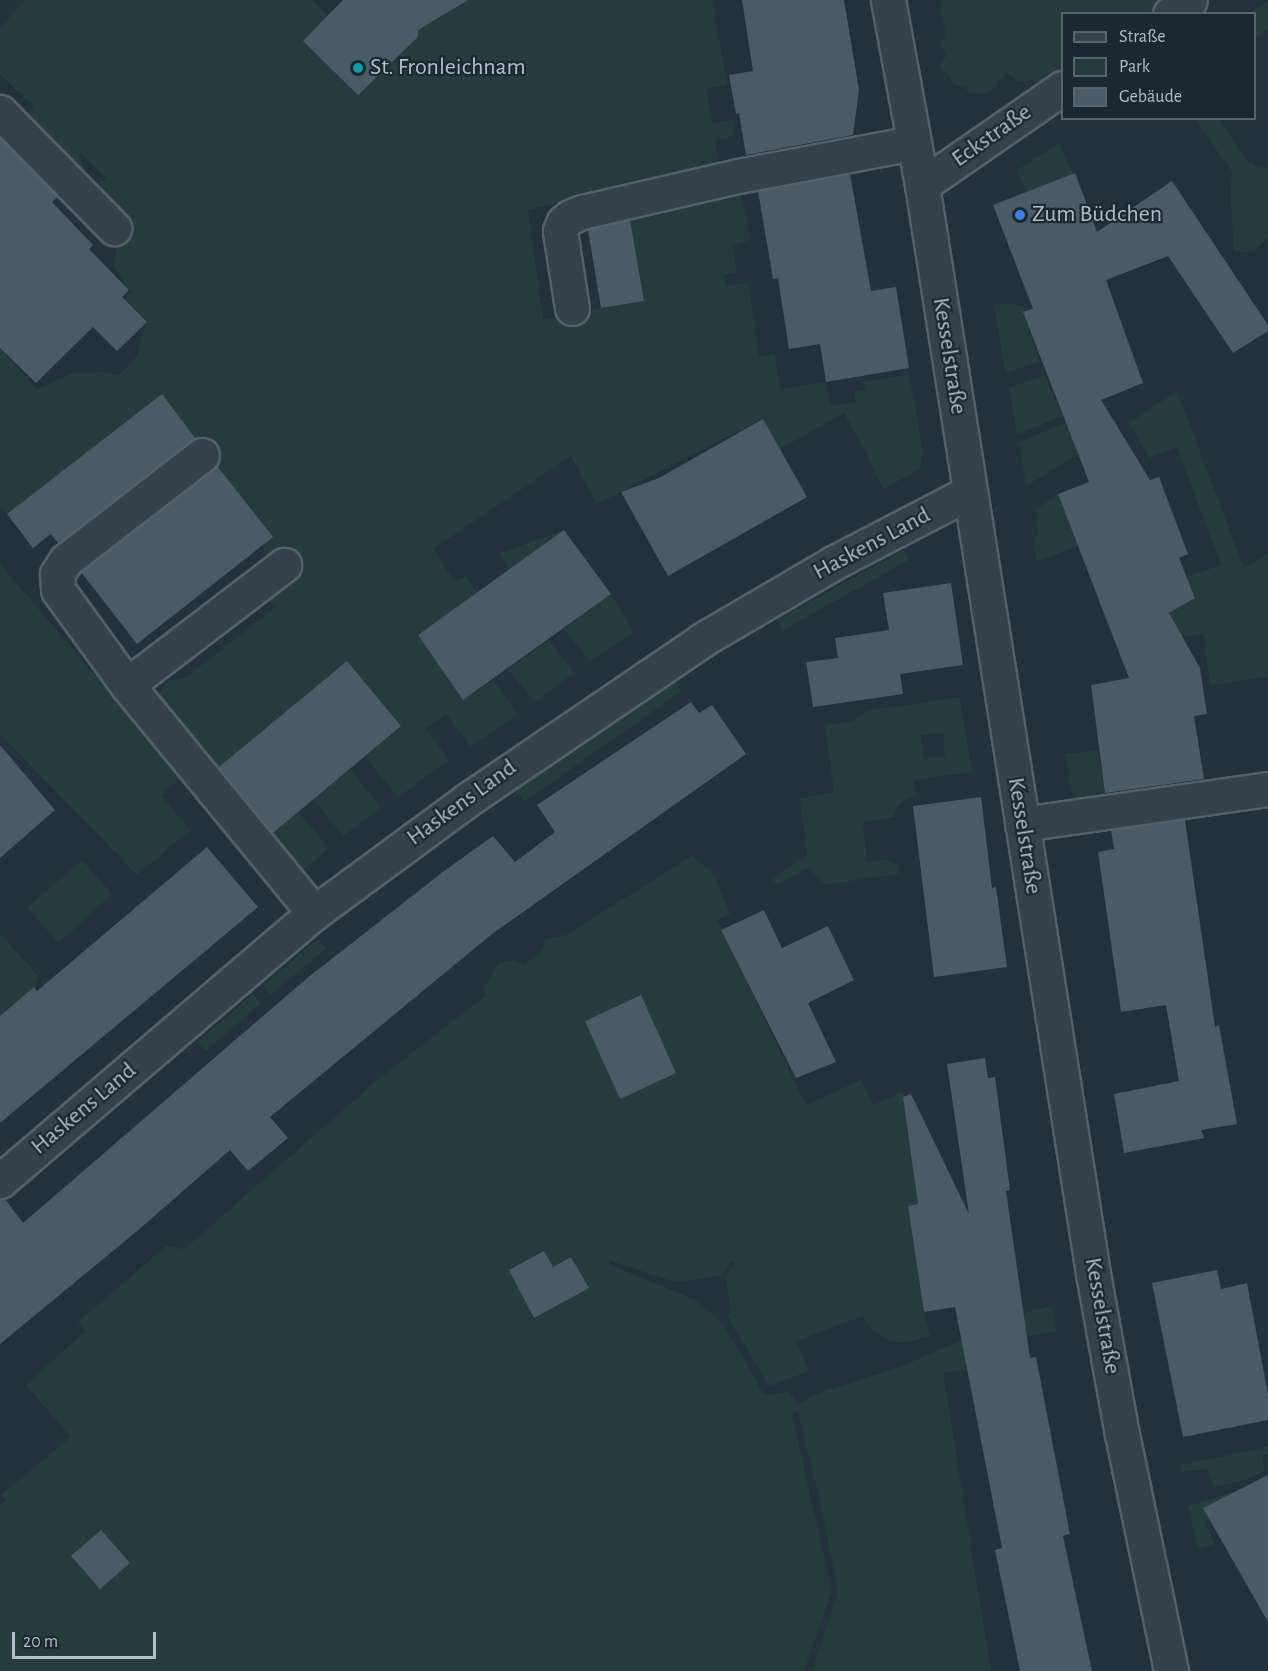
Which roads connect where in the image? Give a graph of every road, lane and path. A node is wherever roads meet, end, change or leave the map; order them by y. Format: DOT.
graph roads {
  1 [pos="888,0"];
  2 [pos="1190,0"];
  3 [pos="1173,12"];
  4 [pos="1061,89"];
  5 [pos="0,112"];
  6 [pos="913,143"];
  7 [pos="922,184"];
  8 [pos="114,228"];
  9 [pos="572,308"];
  10 [pos="202,455"];
  11 [pos="970,492"];
  12 [pos="284,565"];
  13 [pos="127,685"];
  14 [pos="1268,789"];
  15 [pos="1022,824"];
  16 [pos="314,913"];
  17 [pos="0,1181"];
  18 [pos="1172,1671"];
  1 -- 6 [label="street, Kesselstraße"];
  2 -- 3 [label="street"];
  4 -- 7 [label="street, Eckstraße"];
  5 -- 8 [label="street"];
  6 -- 7 [label="street, Kesselstraße"];
  6 -- 9 [label="street"];
  7 -- 11 [label="street, Kesselstraße"];
  10 -- 13 [label="street"];
  11 -- 15 [label="street, Kesselstraße"];
  11 -- 16 [label="street, Haskens Land"];
  12 -- 13 [label="street"];
  13 -- 16 [label="street"];
  14 -- 15 [label="street"];
  15 -- 18 [label="street, Kesselstraße"];
  16 -- 17 [label="street, Haskens Land"];
}
